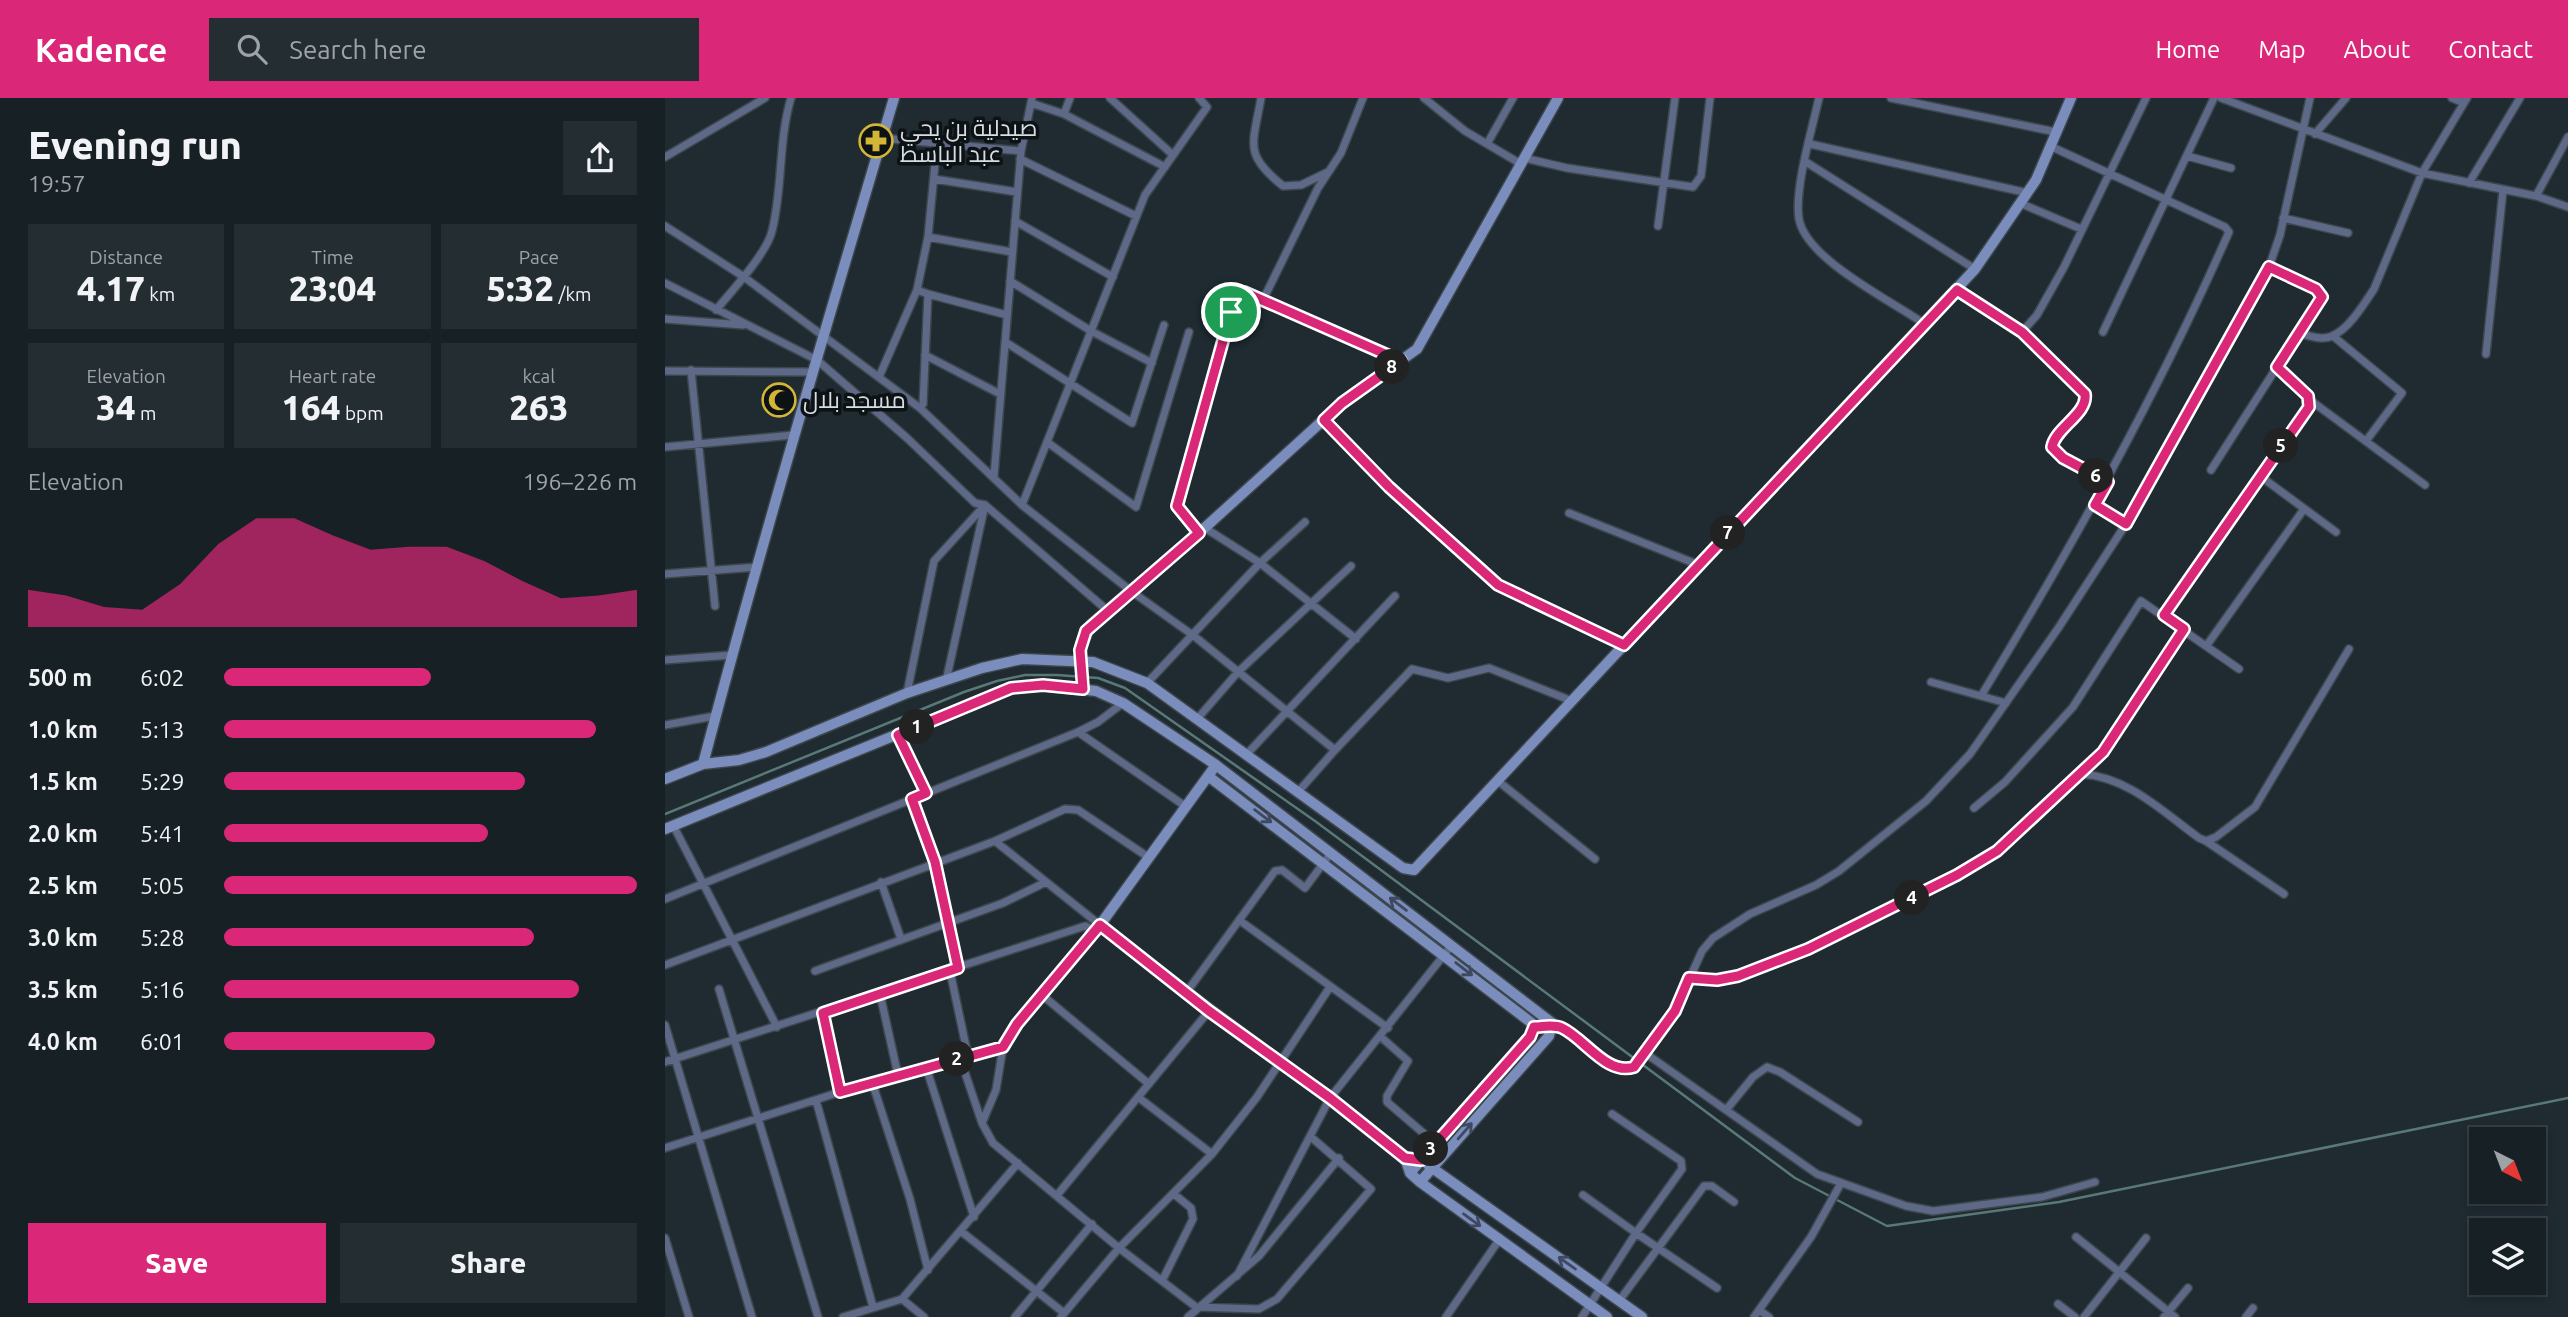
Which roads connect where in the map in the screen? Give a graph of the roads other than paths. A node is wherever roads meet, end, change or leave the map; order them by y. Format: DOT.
graph roads {
  1 [pos="765,98"];
  2 [pos="791,98"];
  3 [pos="894,98"];
  4 [pos="1070,98"];
  5 [pos="1110,98"];
  6 [pos="1199,98"];
  7 [pos="1261,98"];
  8 [pos="1363,98"];
  9 [pos="1424,98"];
  10 [pos="1513,98"];
  11 [pos="1558,98"];
  12 [pos="1675,98"];
  13 [pos="1710,98"];
  14 [pos="1819,98"];
  15 [pos="1891,98"];
  16 [pos="2071,98"];
  17 [pos="2146,98"];
  18 [pos="2214,98"];
  19 [pos="2221,98"];
  20 [pos="2310,98"];
  21 [pos="2346,98"];
  22 [pos="2452,98"];
  23 [pos="2519,98"];
  24 [pos="1032,100"];
  25 [pos="2465,101"];
  26 [pos="1064,114"];
  27 [pos="2302,130"];
  28 [pos="2056,132"];
  29 [pos="2315,134"];
  30 [pos="2568,137"];
  31 [pos="882,138"];
  32 [pos="937,143"];
  33 [pos="1487,144"];
  34 [pos="1810,144"];
  35 [pos="2050,146"];
  36 [pos="1020,155"];
  37 [pos="1173,155"];
  38 [pos="2187,156"];
  39 [pos="665,157"];
  40 [pos="1523,161"];
  41 [pos="1806,162"];
  42 [pos="1165,167"];
  43 [pos="2231,168"];
  44 [pos="1329,172"];
  45 [pos="2422,173"];
  46 [pos="2108,174"];
  47 [pos="934,179"];
  48 [pos="1665,183"];
  49 [pos="2469,183"];
  50 [pos="2503,190"];
  51 [pos="1017,192"];
  52 [pos="2028,193"];
  53 [pos="2536,196"];
  54 [pos="2166,200"];
  55 [pos="2022,204"];
  56 [pos="2568,207"];
  57 [pos="1136,216"];
  58 [pos="2283,218"];
  59 [pos="1015,221"];
  60 [pos="665,226"];
  61 [pos="1658,226"];
  62 [pos="2081,229"];
  63 [pos="2347,233"];
  64 [pos="928,237"];
  65 [pos="1012,251"];
  66 [pos="2269,267"];
  67 [pos="1975,269"];
  68 [pos="744,277"];
  69 [pos="1112,277"];
  70 [pos="1010,281"];
  71 [pos="665,283"];
  72 [pos="917,290"];
  73 [pos="1957,290"];
  74 [pos="928,294"];
  75 [pos="1263,300"];
  76 [pos="716,310"];
  77 [pos="1007,315"];
  78 [pos="665,318"];
  79 [pos="1923,323"];
  80 [pos="1164,325"];
  81 [pos="751,326"];
  82 [pos="1091,331"];
  83 [pos="1189,332"];
  84 [pos="2022,332"];
  85 [pos="2103,332"];
  86 [pos="2298,333"];
  87 [pos="823,335"];
  88 [pos="2333,336"];
  89 [pos="1007,344"];
  90 [pos="2486,354"];
  91 [pos="925,355"];
  92 [pos="817,360"];
  93 [pos="1401,361"];
  94 [pos="1151,363"];
  95 [pos="2277,367"];
  96 [pos="691,370"];
  97 [pos="665,371"];
  98 [pos="815,372"];
  99 [pos="879,377"];
  100 [pos="1072,386"];
  101 [pos="1000,394"];
  102 [pos="2310,400"];
  103 [pos="920,408"];
  104 [pos="1324,420"];
  105 [pos="793,435"];
  106 [pos="1047,442"];
  107 [pos="2366,442"];
  108 [pos="697,444"];
  109 [pos="665,447"];
  110 [pos="2211,470"];
  111 [pos="994,475"];
  112 [pos="2260,476"];
  113 [pos="2108,482"];
  114 [pos="2425,485"];
  115 [pos="985,505"];
  116 [pos="1022,505"];
  117 [pos="2095,505"];
  118 [pos="2304,509"];
  119 [pos="1569,513"];
  120 [pos="1305,522"];
  121 [pos="2126,524"];
  122 [pos="1202,531"];
  123 [pos="2336,532"];
  124 [pos="1260,563"];
  125 [pos="1699,565"];
  126 [pos="1351,566"];
  127 [pos="757,567"];
  128 [pos="713,571"];
  129 [pos="665,574"];
  130 [pos="1131,591"];
  131 [pos="1395,596"];
  132 [pos="1313,603"];
  133 [pos="715,606"];
  134 [pos="1108,611"];
  135 [pos="2164,615"];
  136 [pos="2184,629"];
  137 [pos="1194,636"];
  138 [pos="1356,639"];
  139 [pos="1624,645"];
  140 [pos="2207,645"];
  141 [pos="2349,649"];
  142 [pos="733,654"];
  143 [pos="665,660"];
  144 [pos="1082,662"];
  145 [pos="2239,669"];
  146 [pos="1238,672"];
  147 [pos="946,681"];
  148 [pos="1146,682"];
  149 [pos="1931,682"];
  150 [pos="1083,689"];
  151 [pos="907,693"];
  152 [pos="1982,696"];
  153 [pos="1572,701"];
  154 [pos="1123,703"];
  155 [pos="2006,703"];
  156 [pos="1287,710"];
  157 [pos="715,716"];
  158 [pos="1198,718"];
  159 [pos="665,725"];
  160 [pos="1078,732"];
  161 [pos="898,735"];
  162 [pos="1335,750"];
  163 [pos="1246,755"];
  164 [pos="703,764"];
  165 [pos="1216,765"];
  166 [pos="2082,774"];
  167 [pos="1209,776"];
  168 [pos="665,779"];
  169 [pos="1498,781"];
  170 [pos="926,793"];
  171 [pos="1296,793"];
  172 [pos="912,799"];
  173 [pos="1185,806"];
  174 [pos="1974,808"];
  175 [pos="669,827"];
  176 [pos="995,841"];
  177 [pos="2206,841"];
  178 [pos="1331,853"];
  179 [pos="1148,857"];
  180 [pos="1595,859"];
  181 [pos="935,862"];
  182 [pos="1325,863"];
  183 [pos="881,882"];
  184 [pos="1046,882"];
  185 [pos="701,884"];
  186 [pos="2284,894"];
  187 [pos="665,899"];
  188 [pos="1239,920"];
  189 [pos="949,922"];
  190 [pos="1097,928"];
  191 [pos="901,939"];
  192 [pos="732,940"];
  193 [pos="1449,950"];
  194 [pos="665,965"];
  195 [pos="958,968"];
  196 [pos="815,971"];
  197 [pos="950,971"];
  198 [pos="1689,978"];
  199 [pos="1330,987"];
  200 [pos="719,989"];
  201 [pos="880,993"];
  202 [pos="1186,993"];
  203 [pos="1042,995"];
  204 [pos="1209,1011"];
  205 [pos="823,1013"];
  206 [pos="665,1025"];
  207 [pos="1552,1026"];
  208 [pos="778,1027"];
  209 [pos="1534,1027"];
  210 [pos="1388,1028"];
  211 [pos="1381,1037"];
  212 [pos="735,1040"];
  213 [pos="1003,1047"];
  214 [pos="964,1057"];
  215 [pos="675,1058"];
  216 [pos="1641,1059"];
  217 [pos="665,1062"];
  218 [pos="1280,1062"];
  219 [pos="926,1067"];
  220 [pos="898,1075"];
  221 [pos="872,1083"];
  222 [pos="1149,1084"];
  223 [pos="840,1092"];
  224 [pos="1138,1097"];
  225 [pos="1330,1098"];
  226 [pos="816,1100"];
  227 [pos="1725,1110"];
  228 [pos="1612,1114"];
  229 [pos="757,1118"];
  230 [pos="1857,1122"];
  231 [pos="982,1123"];
  232 [pos="698,1137"];
  233 [pos="1311,1137"];
  234 [pos="1435,1143"];
  235 [pos="665,1147"];
  236 [pos="1212,1154"];
  237 [pos="1339,1158"];
  238 [pos="1405,1158"];
  239 [pos="1421,1160"];
  240 [pos="1018,1163"];
  241 [pos="1432,1168"];
  242 [pos="1411,1173"];
  243 [pos="1420,1182"];
  244 [pos="2095,1182"];
  245 [pos="1840,1185"];
  246 [pos="1058,1194"];
  247 [pos="1174,1194"];
  248 [pos="1583,1195"];
  249 [pos="1734,1202"];
  250 [pos="974,1217"];
  251 [pos="1092,1224"];
  252 [pos="962,1232"];
  253 [pos="1636,1233"];
  254 [pos="2076,1237"];
  255 [pos="665,1238"];
  256 [pos="2145,1238"];
  257 [pos="1499,1240"];
  258 [pos="1119,1248"];
  259 [pos="1658,1248"];
  260 [pos="928,1270"];
  261 [pos="2119,1272"];
  262 [pos="1237,1276"];
  263 [pos="1162,1281"];
  264 [pos="1600,1287"];
  265 [pos="1717,1288"];
  266 [pos="2187,1288"];
  267 [pos="1037,1292"];
  268 [pos="902,1299"];
  269 [pos="1619,1301"];
  270 [pos="1590,1304"];
  271 [pos="2058,1304"];
  272 [pos="873,1307"];
  273 [pos="1196,1307"];
  274 [pos="2253,1308"];
  275 [pos="1757,1314"];
  276 [pos="1063,1315"];
  277 [pos="2169,1315"];
  278 [pos="689,1317"];
  279 [pos="752,1317"];
  280 [pos="818,1317"];
  281 [pos="843,1317"];
  282 [pos="924,1317"];
  283 [pos="1015,1317"];
  284 [pos="1188,1317"];
  285 [pos="1446,1317"];
  286 [pos="1582,1317"];
  287 [pos="1607,1317"];
  288 [pos="1642,1317"];
  289 [pos="1769,1317"];
  290 [pos="2074,1317"];
  291 [pos="2084,1317"];
  292 [pos="2246,1317"];
  1 -- 39 [label="street"];
  2 -- 68 [label="street"];
  3 -- 31 [label="street"];
  4 -- 26 [label="street"];
  5 -- 37 [label="street"];
  6 -- 37 [label="street"];
  7 -- 44 [label="street"];
  8 -- 44 [label="street"];
  9 -- 33 [label="street"];
  10 -- 33 [label="street"];
  11 -- 40 [label="street"];
  12 -- 48 [label="street"];
  13 -- 48 [label="street"];
  14 -- 34 [label="street"];
  15 -- 28 [label="street"];
  16 -- 28 [label="street"];
  17 -- 46 [label="street"];
  18 -- 38 [label="street"];
  19 -- 27 [label="street"];
  20 -- 27 [label="street"];
  21 -- 29 [label="street"];
  22 -- 25 [label="street"];
  23 -- 49 [label="street"];
  24 -- 26 [label="street"];
  24 -- 36 [label="street"];
  25 -- 45 [label="street"];
  26 -- 42 [label="street"];
  27 -- 29 [label="street"];
  27 -- 58 [label="street"];
  28 -- 35 [label="street"];
  29 -- 45 [label="street"];
  30 -- 53 [label="street"];
  31 -- 32 [label="street"];
  31 -- 87 [label="street"];
  32 -- 36 [label="street"];
  32 -- 47 [label="street"];
  33 -- 40 [label="street"];
  34 -- 41 [label="street"];
  34 -- 52 [label="street"];
  35 -- 46 [label="street"];
  35 -- 52 [label="street"];
  36 -- 51 [label="street"];
  36 -- 57 [label="street"];
  37 -- 42 [label="street"];
  38 -- 43 [label="street"];
  38 -- 54 [label="street"];
  40 -- 48 [label="street"];
  40 -- 93 [label="street"];
  41 -- 67 [label="street"];
  41 -- 79 [label="street"];
  42 -- 57 [label="street"];
  44 -- 75 [label="street"];
  45 -- 49 [label="street"];
  45 -- 88 [label="street"];
  46 -- 54 [label="street"];
  46 -- 62 [label="street"];
  47 -- 51 [label="street"];
  47 -- 64 [label="street"];
  48 -- 61 [label="street"];
  49 -- 50 [label="street"];
  50 -- 53 [label="street"];
  50 -- 90 [label="street"];
  51 -- 59 [label="street"];
  52 -- 55 [label="street"];
  53 -- 56 [label="street"];
  54 -- 85 [label="street"];
  54 -- 113 [label="street"];
  55 -- 62 [label="street"];
  55 -- 67 [label="street"];
  57 -- 69 [label="street"];
  58 -- 63 [label="street"];
  58 -- 66 [label="street"];
  59 -- 65 [label="street"];
  59 -- 69 [label="street"];
  60 -- 68 [label="street"];
  62 -- 84 [label="street"];
  64 -- 65 [label="street"];
  64 -- 72 [label="street"];
  65 -- 70 [label="street"];
  66 -- 86 [label="street"];
  66 -- 121 [label="street"];
  67 -- 73 [label="street"];
  68 -- 76 [label="street"];
  68 -- 87 [label="street"];
  69 -- 82 [label="street"];
  70 -- 77 [label="street"];
  70 -- 82 [label="street"];
  71 -- 76 [label="street"];
  72 -- 74 [label="street"];
  72 -- 99 [label="street"];
  73 -- 79 [label="street"];
  73 -- 84 [label="street"];
  74 -- 77 [label="street"];
  74 -- 91 [label="street"];
  75 -- 93 [label="street"];
  75 -- 122 [label="street"];
  76 -- 81 [label="street"];
  77 -- 89 [label="street"];
  78 -- 81 [label="street"];
  79 -- 125 [label="street"];
  80 -- 94 [label="street"];
  81 -- 92 [label="street"];
  82 -- 94 [label="street"];
  82 -- 100 [label="street"];
  83 -- 106 [label="street"];
  84 -- 113 [label="street"];
  86 -- 88 [label="street"];
  86 -- 95 [label="street"];
  87 -- 92 [label="street"];
  87 -- 99 [label="street"];
  88 -- 107 [label="street"];
  89 -- 100 [label="street"];
  89 -- 101 [label="street"];
  91 -- 101 [label="street"];
  91 -- 103 [label="street"];
  92 -- 98 [label="street"];
  92 -- 115 [label="street"];
  93 -- 104 [label="street"];
  94 -- 100 [label="street"];
  95 -- 102 [label="street"];
  95 -- 110 [label="street"];
  96 -- 97 [label="street"];
  96 -- 98 [label="street"];
  96 -- 108 [label="street"];
  98 -- 105 [label="street"];
  99 -- 103 [label="street"];
  100 -- 106 [label="street"];
  101 -- 111 [label="street"];
  102 -- 107 [label="street"];
  102 -- 112 [label="street"];
  103 -- 111 [label="street"];
  104 -- 122 [label="street"];
  104 -- 139 [label="street"];
  105 -- 108 [label="street"];
  105 -- 127 [label="street"];
  106 -- 116 [label="street"];
  107 -- 114 [label="street"];
  108 -- 109 [label="street"];
  108 -- 128 [label="street"];
  111 -- 116 [label="street"];
  112 -- 118 [label="street"];
  112 -- 135 [label="street"];
  113 -- 117 [label="street"];
  115 -- 134 [label="street"];
  115 -- 147 [label="street"];
  115 -- 151 [label="street"];
  116 -- 130 [label="street"];
  117 -- 121 [label="street"];
  117 -- 152 [label="street"];
  118 -- 123 [label="street"];
  118 -- 140 [label="street"];
  119 -- 125 [label="street"];
  120 -- 124 [label="street"];
  121 -- 155 [label="street"];
  122 -- 124 [label="street"];
  122 -- 130 [label="street"];
  124 -- 132 [label="street"];
  124 -- 137 [label="street"];
  125 -- 139 [label="street"];
  126 -- 132 [label="street"];
  127 -- 128 [label="street"];
  127 -- 142 [label="street"];
  128 -- 129 [label="street"];
  128 -- 133 [label="street"];
  130 -- 134 [label="street"];
  130 -- 137 [label="street"];
  131 -- 138 [label="street"];
  132 -- 138 [label="street"];
  132 -- 146 [label="street"];
  134 -- 144 [label="street"];
  135 -- 136 [label="street"];
  135 -- 174 [label="street"];
  136 -- 140 [label="street"];
  136 -- 166 [label="street"];
  137 -- 146 [label="street"];
  137 -- 148 [label="street"];
  138 -- 156 [label="street"];
  139 -- 153 [label="street"];
  140 -- 145 [label="street"];
  141 -- 177 [label="street"];
  142 -- 143 [label="street"];
  142 -- 157 [label="street"];
  144 -- 147 [label="street"];
  144 -- 148 [label="street"];
  144 -- 150 [label="street"];
  146 -- 156 [label="street"];
  146 -- 158 [label="street"];
  147 -- 151 [label="street"];
  148 -- 158 [label="street"];
  149 -- 152 [label="street"];
  150 -- 154 [label="street"];
  150 -- 161 [label="street"];
  151 -- 164 [label="street"];
  152 -- 155 [label="street"];
  153 -- 162 [label="street"];
  153 -- 169 [label="street"];
  154 -- 160 [label="street"];
  154 -- 165 [label="street"];
  155 -- 198 [label="street"];
  156 -- 162 [label="street"];
  156 -- 163 [label="street"];
  157 -- 159 [label="street"];
  157 -- 164 [label="street"];
  158 -- 163 [label="street"];
  160 -- 170 [label="street"];
  160 -- 173 [label="street"];
  161 -- 170 [label="street"];
  161 -- 175 [label="street"];
  162 -- 171 [label="street"];
  163 -- 171 [label="street"];
  164 -- 168 [label="street"];
  165 -- 167 [label="street"];
  165 -- 178 [label="street"];
  166 -- 177 [label="street"];
  166 -- 198 [label="street"];
  167 -- 173 [label="street"];
  167 -- 182 [label="street, one-way"];
  169 -- 171 [label="street"];
  169 -- 180 [label="street"];
  170 -- 172 [label="street"];
  172 -- 181 [label="street"];
  172 -- 185 [label="street"];
  173 -- 179 [label="street"];
  175 -- 185 [label="street"];
  176 -- 179 [label="street"];
  176 -- 181 [label="street"];
  176 -- 184 [label="street"];
  177 -- 186 [label="street"];
  178 -- 182 [label="street"];
  193 -- 178 [label="street, one-way"];
  179 -- 190 [label="street"];
  181 -- 183 [label="street"];
  181 -- 189 [label="street"];
  182 -- 188 [label="street"];
  182 -- 193 [label="street"];
  183 -- 191 [label="street"];
  183 -- 192 [label="street"];
  184 -- 189 [label="street"];
  184 -- 190 [label="street"];
  185 -- 187 [label="street"];
  185 -- 192 [label="street"];
  188 -- 199 [label="street"];
  188 -- 202 [label="street"];
  189 -- 191 [label="street"];
  189 -- 195 [label="street"];
  190 -- 195 [label="street"];
  190 -- 202 [label="street"];
  190 -- 203 [label="street"];
  191 -- 196 [label="street"];
  192 -- 194 [label="street"];
  192 -- 208 [label="street"];
  193 -- 207 [label="street"];
  193 -- 209 [label="street, one-way"];
  193 -- 210 [label="street"];
  195 -- 197 [label="street"];
  197 -- 201 [label="street"];
  197 -- 214 [label="street"];
  198 -- 216 [label="street"];
  199 -- 210 [label="street"];
  199 -- 218 [label="street"];
  200 -- 212 [label="street"];
  201 -- 205 [label="street"];
  201 -- 220 [label="street"];
  202 -- 204 [label="street"];
  203 -- 213 [label="street"];
  203 -- 222 [label="street"];
  204 -- 218 [label="street"];
  204 -- 222 [label="street"];
  205 -- 208 [label="street"];
  205 -- 223 [label="street"];
  206 -- 215 [label="street"];
  207 -- 209 [label="street"];
  207 -- 216 [label="street"];
  241 -- 207 [label="street, one-way"];
  208 -- 212 [label="street"];
  209 -- 234 [label="street"];
  210 -- 211 [label="street"];
  211 -- 225 [label="street"];
  211 -- 234 [label="street"];
  212 -- 215 [label="street"];
  212 -- 229 [label="street"];
  213 -- 214 [label="street"];
  213 -- 231 [label="street"];
  214 -- 219 [label="street"];
  214 -- 231 [label="street"];
  215 -- 217 [label="street"];
  215 -- 232 [label="street"];
  216 -- 227 [label="street"];
  218 -- 225 [label="street"];
  218 -- 236 [label="street"];
  219 -- 220 [label="street"];
  219 -- 250 [label="street"];
  220 -- 221 [label="street"];
  221 -- 223 [label="street"];
  221 -- 260 [label="street"];
  222 -- 224 [label="street"];
  223 -- 226 [label="street"];
  224 -- 236 [label="street"];
  224 -- 246 [label="street"];
  225 -- 233 [label="street"];
  225 -- 238 [label="street"];
  226 -- 229 [label="street"];
  226 -- 272 [label="street"];
  227 -- 230 [label="street"];
  227 -- 245 [label="street"];
  228 -- 253 [label="street"];
  229 -- 232 [label="street"];
  229 -- 280 [label="street"];
  231 -- 240 [label="street"];
  232 -- 235 [label="street"];
  232 -- 279 [label="street"];
  233 -- 237 [label="street"];
  233 -- 262 [label="street"];
  234 -- 239 [label="street"];
  236 -- 247 [label="street"];
  237 -- 262 [label="street"];
  237 -- 273 [label="street"];
  238 -- 239 [label="street"];
  238 -- 242 [label="street"];
  239 -- 241 [label="street"];
  239 -- 242 [label="street"];
  240 -- 246 [label="street"];
  240 -- 250 [label="street"];
  241 -- 243 [label="street"];
  264 -- 241 [label="street, one-way"];
  242 -- 243 [label="street"];
  243 -- 257 [label="street, one-way"];
  244 -- 245 [label="street"];
  245 -- 275 [label="street"];
  246 -- 251 [label="street"];
  247 -- 258 [label="street"];
  247 -- 263 [label="street"];
  248 -- 253 [label="street"];
  249 -- 259 [label="street"];
  250 -- 252 [label="street"];
  251 -- 258 [label="street"];
  251 -- 267 [label="street"];
  252 -- 260 [label="street"];
  252 -- 267 [label="street"];
  253 -- 259 [label="street"];
  253 -- 264 [label="street"];
  254 -- 261 [label="street"];
  255 -- 278 [label="street"];
  256 -- 261 [label="street"];
  257 -- 270 [label="street"];
  257 -- 285 [label="street"];
  258 -- 263 [label="street"];
  258 -- 276 [label="street"];
  259 -- 265 [label="street"];
  259 -- 269 [label="street"];
  260 -- 268 [label="street"];
  261 -- 277 [label="street"];
  261 -- 291 [label="street"];
  262 -- 273 [label="street"];
  263 -- 273 [label="street"];
  264 -- 269 [label="street"];
  264 -- 270 [label="street"];
  266 -- 277 [label="street"];
  267 -- 276 [label="street"];
  267 -- 283 [label="street"];
  268 -- 272 [label="street"];
  268 -- 282 [label="street"];
  269 -- 288 [label="street"];
  270 -- 286 [label="street"];
  270 -- 287 [label="street"];
  271 -- 290 [label="street"];
  272 -- 281 [label="street"];
  273 -- 284 [label="street"];
  274 -- 292 [label="street"];
  275 -- 289 [label="street"];
}
